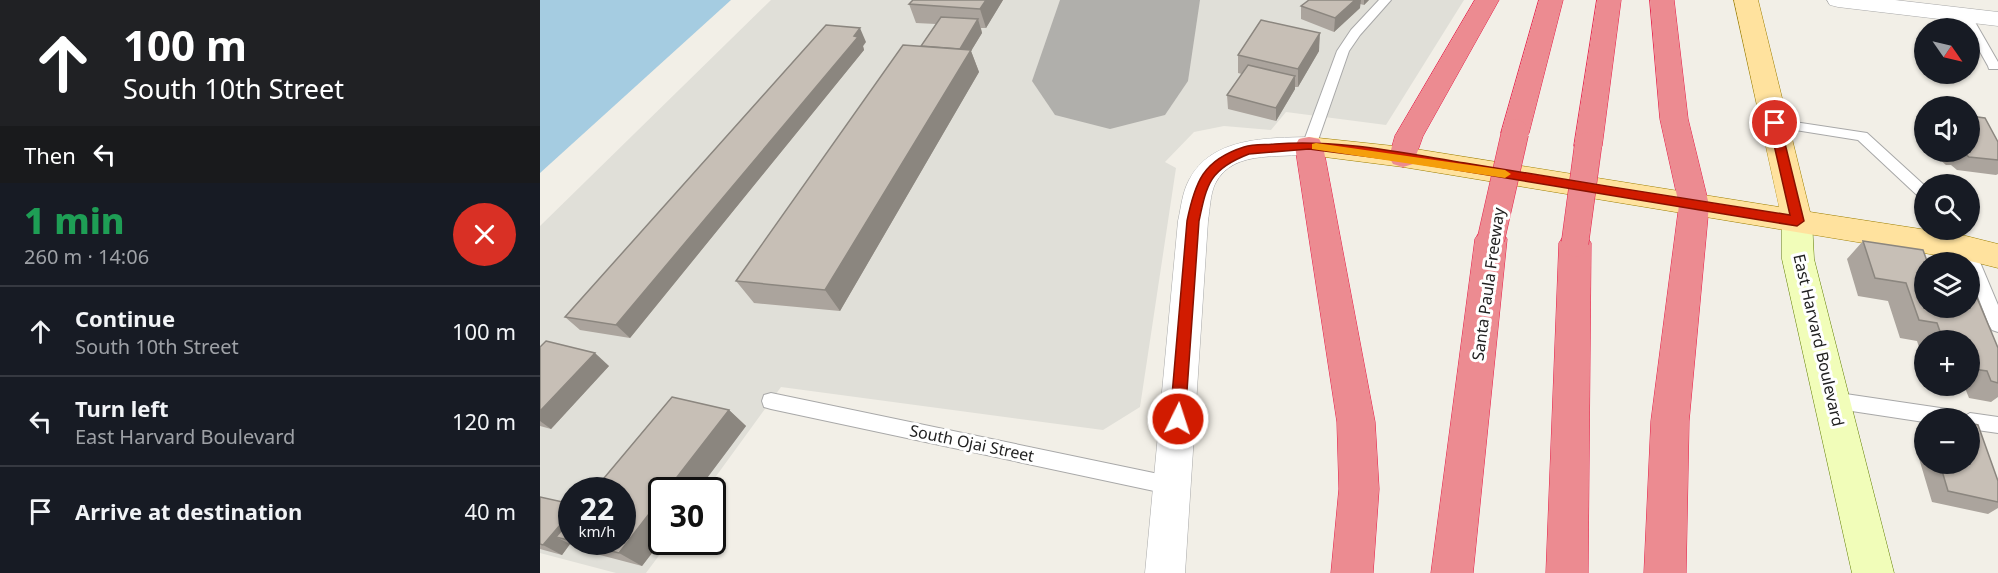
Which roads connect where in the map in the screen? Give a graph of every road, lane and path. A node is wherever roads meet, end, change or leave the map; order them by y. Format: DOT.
graph roads {
  1 [pos="1385,0"];
  2 [pos="1487,0"];
  3 [pos="1551,0"];
  4 [pos="1609,0"];
  5 [pos="1662,0"];
  6 [pos="1746,0"];
  7 [pos="1838,0"];
  8 [pos="1965,15"];
  9 [pos="1998,19"];
  10 [pos="1994,66"];
  11 [pos="1775,123"];
  12 [pos="1309,146"];
  13 [pos="1403,157"];
  14 [pos="1914,184"];
  15 [pos="1694,205"];
  16 [pos="1797,221"];
  17 [pos="1950,241"];
  18 [pos="1998,256"];
  19 [pos="1998,325"];
  20 [pos="1832,400"];
  21 [pos="771,401"];
  22 [pos="1914,412"];
  23 [pos="1980,423"];
  24 [pos="1998,426"];
  25 [pos="1173,486"];
  26 [pos="1165,573"];
  27 [pos="1352,573"];
  28 [pos="1452,573"];
  29 [pos="1567,573"];
  30 [pos="1665,573"];
  31 [pos="1873,573"];
  1 -- 12 [label="lane"];
  2 -- 13 [label="highway"];
  3 -- 28 [label="highway, Santa Paula Freeway, bridge"];
  4 -- 29 [label="highway, bridge"];
  5 -- 15 [label="highway"];
  6 -- 11 [label="main road, East Harvard Boulevard"];
  7 -- 8 [label="street"];
  8 -- 9 [label="street"];
  8 -- 10 [label="lane"];
  11 -- 14 [label="lane"];
  11 -- 16 [label="main road, East Harvard Boulevard"];
  12 -- 13 [label="main road"];
  12 -- 25 [label="street"];
  12 -- 27 [label="highway"];
  13 -- 15 [label="main road"];
  15 -- 16 [label="main road"];
  15 -- 30 [label="highway"];
  16 -- 17 [label="main road"];
  16 -- 20 [label="main road, East Harvard Boulevard"];
  17 -- 18 [label="main road"];
  17 -- 19 [label="lane"];
  20 -- 22 [label="lane"];
  20 -- 31 [label="main road, East Harvard Boulevard"];
  21 -- 25 [label="lane, South Ojai Street"];
  23 -- 24 [label="lane"];
  25 -- 26 [label="street"];
}
